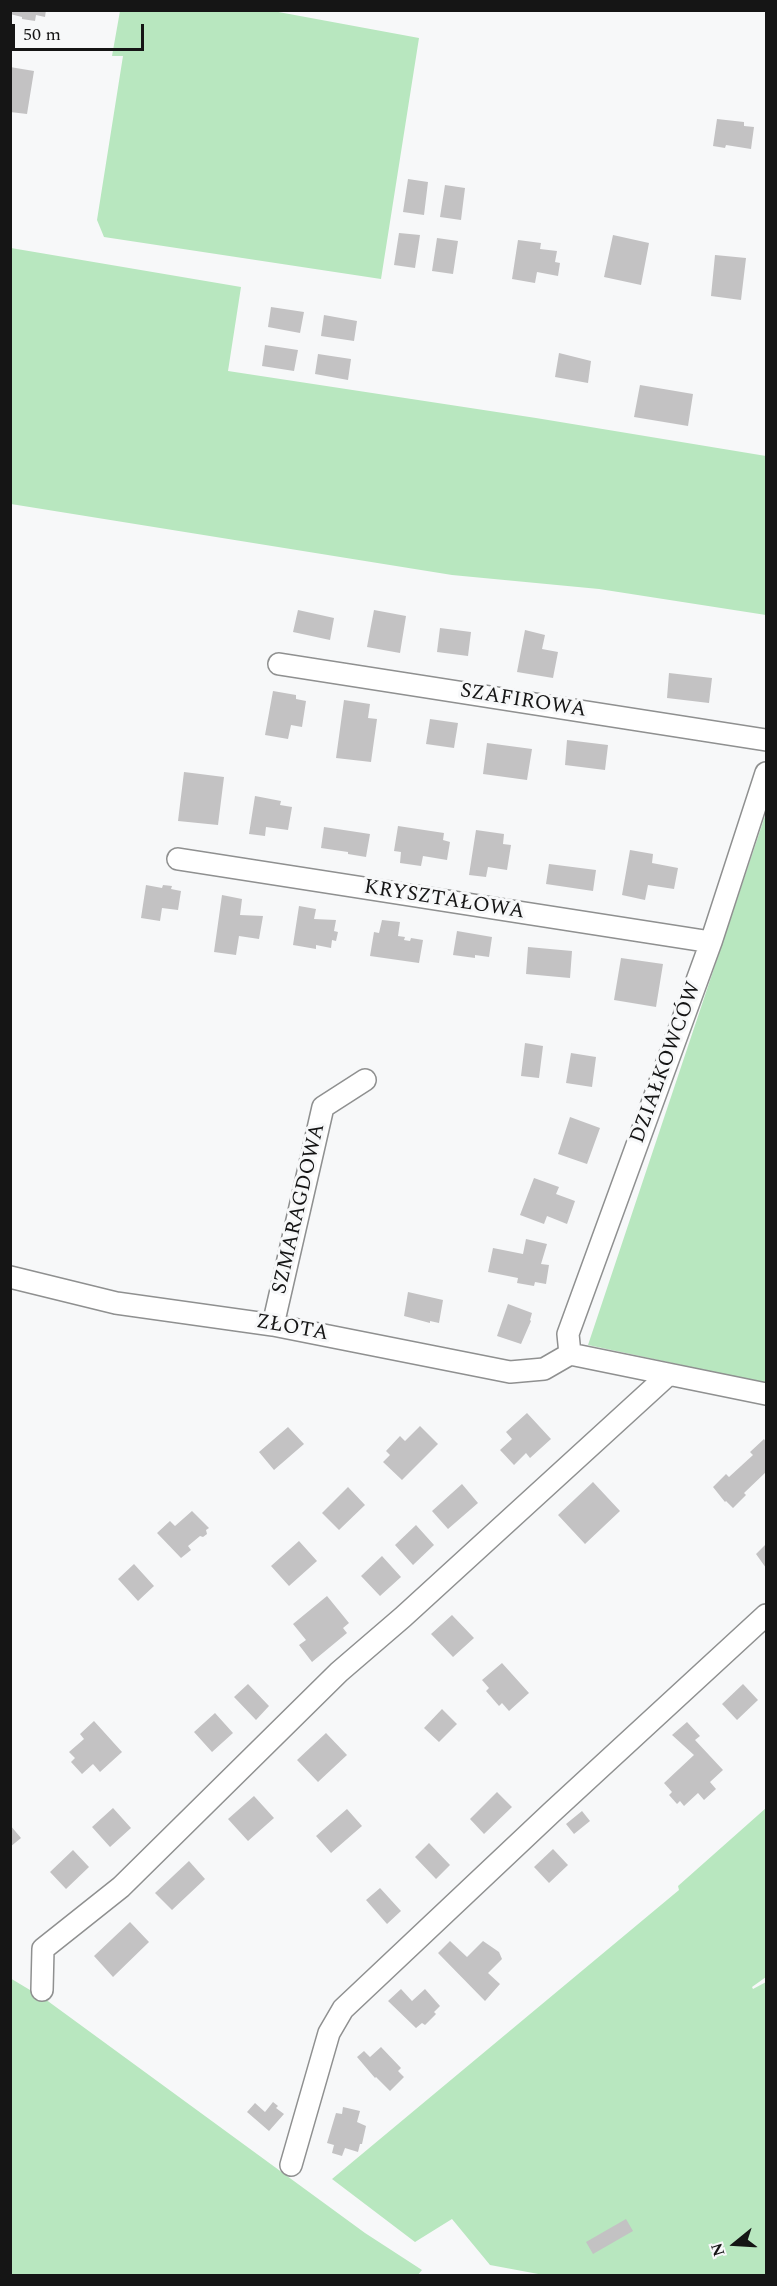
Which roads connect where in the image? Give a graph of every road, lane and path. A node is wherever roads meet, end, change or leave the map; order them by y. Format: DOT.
graph roads {
  1 [pos="279,664"];
  2 [pos="766,740"];
  3 [pos="766,773"];
  4 [pos="178,859"];
  5 [pos="711,942"];
  6 [pos="365,1080"];
  7 [pos="10,1277"];
  8 [pos="273,1325"];
  9 [pos="570,1354"];
  10 [pos="668,1375"];
  11 [pos="766,1394"];
  12 [pos="766,1615"];
  13 [pos="42,1990"];
  14 [pos="291,2165"];
  1 -- 2 [label="street, SZAFIROWA"];
  3 -- 5 [label="street, DZIAŁKOWCÓW"];
  4 -- 5 [label="street, KRYSZTAŁOWA"];
  5 -- 9 [label="street, DZIAŁKOWCÓW"];
  6 -- 8 [label="street, SZMARAGDOWA"];
  7 -- 8 [label="street, ZŁOTA"];
  8 -- 9 [label="street, ZŁOTA"];
  9 -- 10 [label="street"];
  10 -- 11 [label="street"];
  10 -- 13 [label="street"];
  12 -- 14 [label="street"];
}
